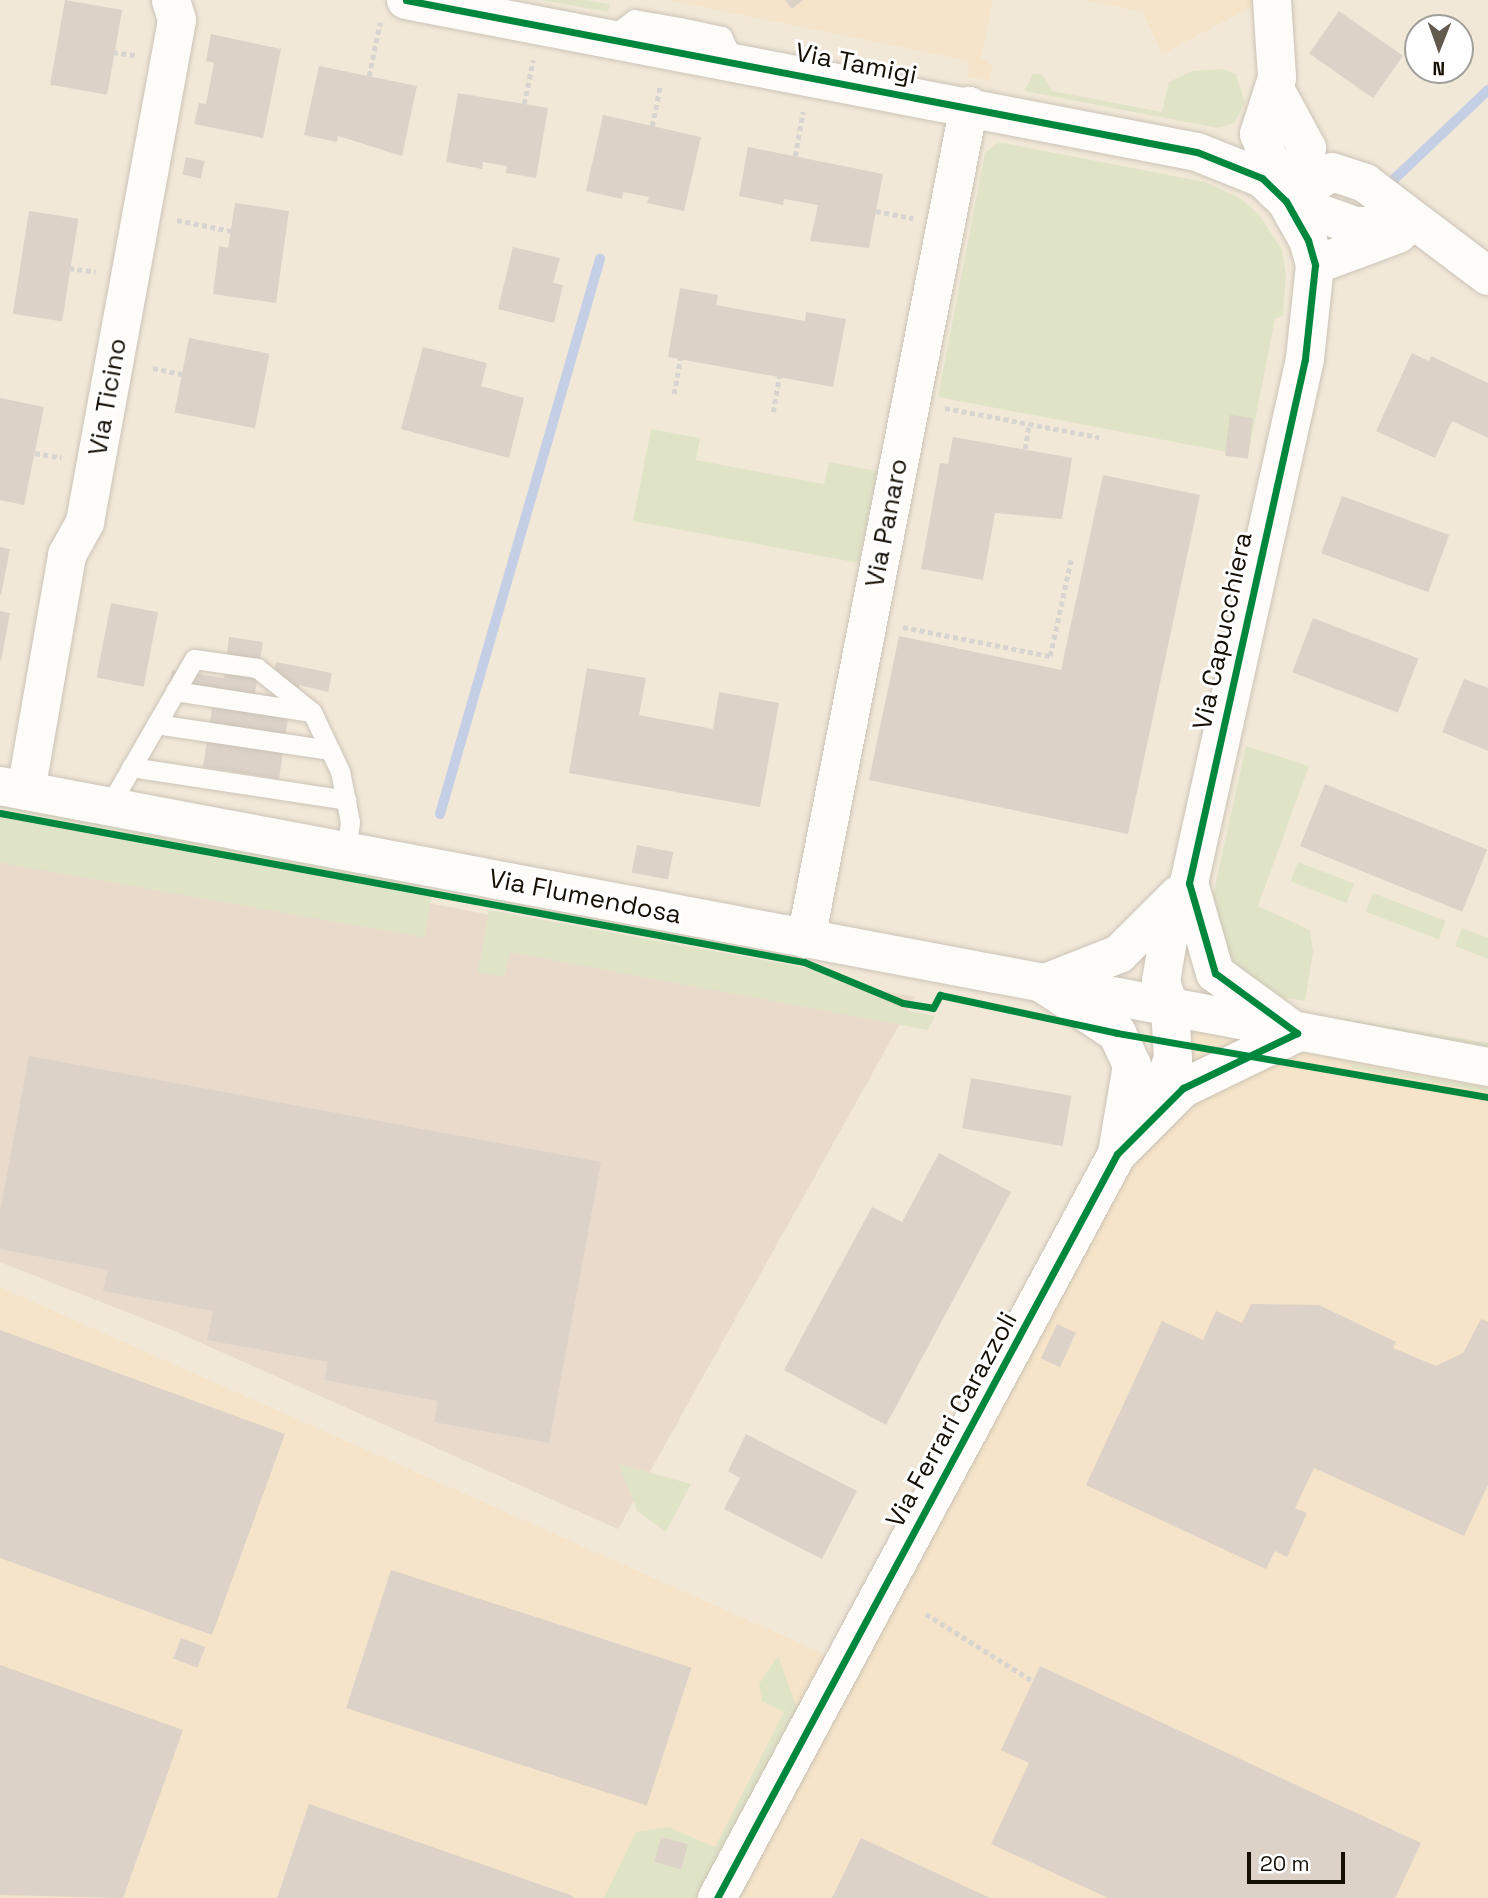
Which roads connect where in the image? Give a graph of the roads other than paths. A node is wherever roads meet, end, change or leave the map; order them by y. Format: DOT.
graph roads {
  1 [pos="171,0"];
  2 [pos="1272,0"];
  3 [pos="469,6"];
  4 [pos="394,8"];
  5 [pos="969,106"];
  6 [pos="1286,201"];
  7 [pos="1419,226"];
  8 [pos="1315,265"];
  9 [pos="1488,276"];
  10 [pos="175,691"];
  11 [pos="312,712"];
  12 [pos="156,724"];
  13 [pos="330,750"];
  14 [pos="131,767"];
  15 [pos="13,789"];
  16 [pos="346,800"];
  17 [pos="108,808"];
  18 [pos="346,852"];
  19 [pos="1182,891"];
  20 [pos="806,939"];
  21 [pos="1203,939"];
  22 [pos="1043,984"];
  23 [pos="1170,1009"];
  24 [pos="1297,1033"];
  25 [pos="1132,1065"];
  26 [pos="1488,1067"];
  27 [pos="1150,1117"];
  28 [pos="1117,1154"];
  29 [pos="717,1898"];
  1 -- 15 [label="street, Via Ticino"];
  2 -- 6 [label="street, Via Capucchiera"];
  3 -- 4 [label="street, Via Tamigi"];
  3 -- 5 [label="street, Via Tamigi"];
  5 -- 6 [label="street, Via Tamigi"];
  5 -- 20 [label="street, Via Panaro"];
  6 -- 7 [label="street"];
  6 -- 7 [label="street"];
  6 -- 8 [label="street, Via Capucchiera"];
  7 -- 8 [label="street"];
  7 -- 9 [label="street"];
  8 -- 19 [label="street, Via Capucchiera"];
  10 -- 11 [label="lane"];
  10 -- 11 [label="lane"];
  10 -- 12 [label="lane"];
  11 -- 13 [label="lane"];
  12 -- 13 [label="lane"];
  12 -- 14 [label="lane"];
  13 -- 16 [label="lane"];
  14 -- 16 [label="lane"];
  14 -- 17 [label="lane"];
  15 -- 17 [label="street, Via Flumendosa"];
  16 -- 18 [label="lane"];
  17 -- 18 [label="street, Via Flumendosa"];
  18 -- 20 [label="street, Via Flumendosa"];
  19 -- 21 [label="street, Via Capucchiera"];
  19 -- 22 [label="street"];
  19 -- 23 [label="street, Via Capucchiera"];
  20 -- 22 [label="street, Via Flumendosa"];
  21 -- 23 [label="street"];
  21 -- 24 [label="street, Via Capucchiera"];
  22 -- 23 [label="street, Via Flumendosa"];
  22 -- 25 [label="street"];
  23 -- 24 [label="street, Via Flumendosa"];
  23 -- 25 [label="street, Via Ferrari Carazzoli"];
  23 -- 27 [label="street, Via Ferrari Carazzoli"];
  24 -- 26 [label="street, Via Flumendosa"];
  24 -- 27 [label="street, Via Ferrari Carazzoli"];
  25 -- 28 [label="street, Via Ferrari Carazzoli"];
  27 -- 28 [label="street, Via Ferrari Carazzoli"];
  28 -- 29 [label="street, Via Ferrari Carazzoli"];
}
